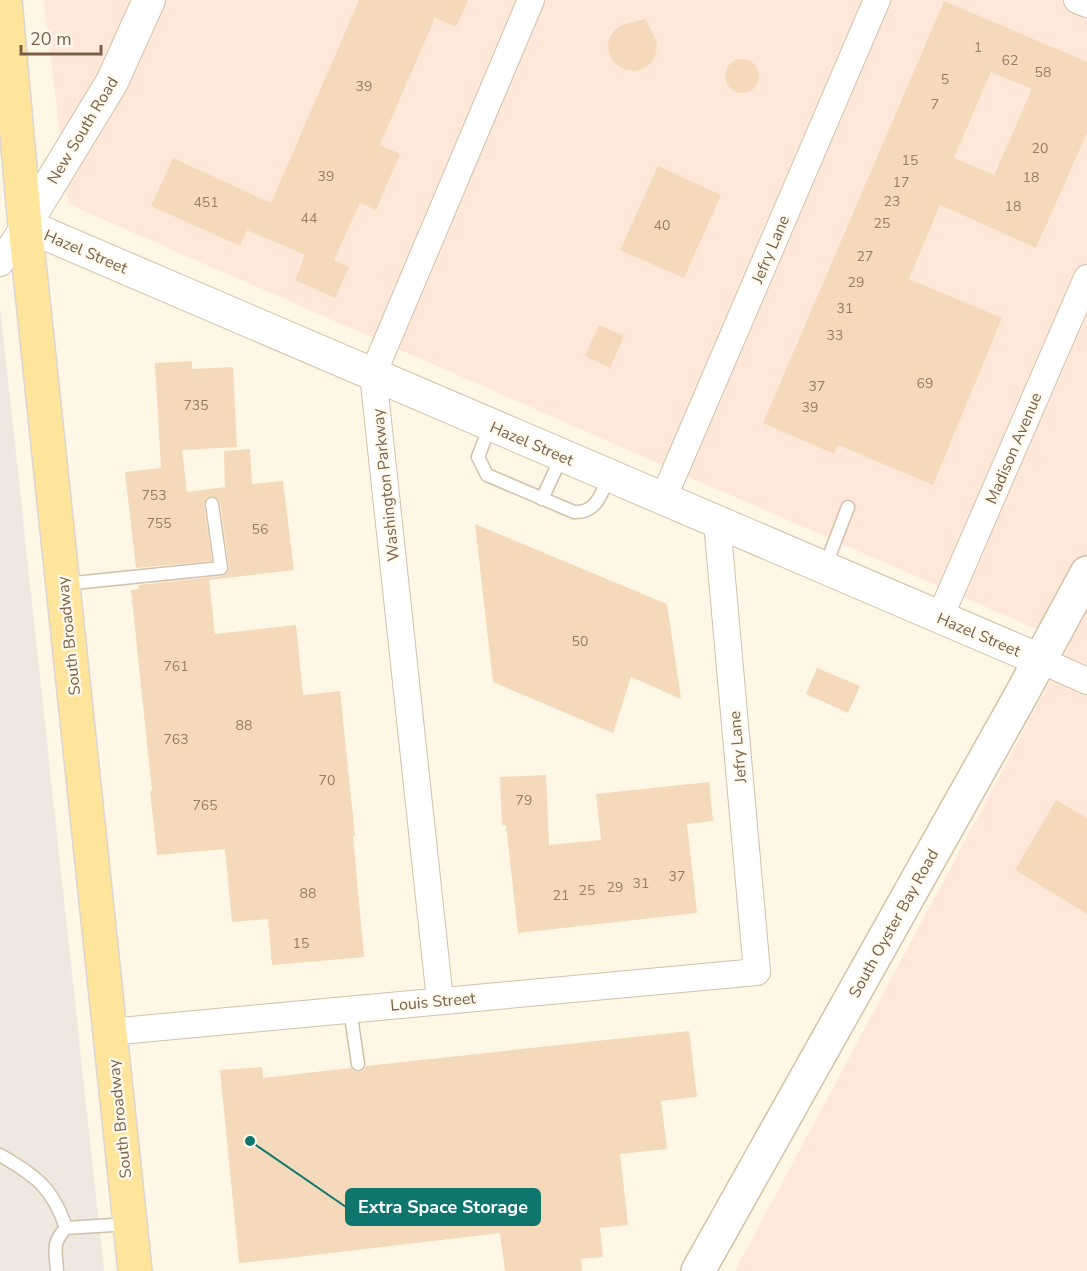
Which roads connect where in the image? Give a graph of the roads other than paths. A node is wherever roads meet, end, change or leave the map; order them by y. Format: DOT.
graph roads {
  1 [pos="4,0"];
  2 [pos="149,0"];
  3 [pos="531,0"];
  4 [pos="877,0"];
  5 [pos="1077,0"];
  6 [pos="1087,4"];
  7 [pos="25,225"];
  8 [pos="0,263"];
  9 [pos="1087,278"];
  10 [pos="373,374"];
  11 [pos="491,425"];
  12 [pos="562,455"];
  13 [pos="609,476"];
  14 [pos="542,499"];
  15 [pos="663,499"];
  16 [pos="212,504"];
  17 [pos="848,507"];
  18 [pos="717,522"];
  19 [pos="825,568"];
  20 [pos="1087,573"];
  21 [pos="62,584"];
  22 [pos="940,617"];
  23 [pos="1040,660"];
  24 [pos="1087,681"];
  25 [pos="757,972"];
  26 [pos="440,1000"];
  27 [pos="350,1010"];
  28 [pos="110,1032"];
  29 [pos="358,1064"];
  30 [pos="0,1155"];
  31 [pos="130,1223"];
  32 [pos="66,1228"];
  33 [pos="57,1271"];
  34 [pos="135,1271"];
  35 [pos="698,1271"];
  1 -- 7 [label="main road, South Broadway"];
  2 -- 7 [label="street, New South Road"];
  3 -- 10 [label="street, Washington Parkway"];
  4 -- 15 [label="street, Jefry Lane"];
  5 -- 6 [label="street"];
  7 -- 8 [label="street"];
  7 -- 10 [label="street, Hazel Street"];
  7 -- 21 [label="main road, South Broadway"];
  9 -- 22 [label="street, Madison Avenue"];
  10 -- 11 [label="street, Hazel Street"];
  10 -- 26 [label="street, Washington Parkway"];
  11 -- 12 [label="street, Hazel Street"];
  11 -- 14 [label="lane"];
  12 -- 13 [label="street, Hazel Street"];
  12 -- 14 [label="lane"];
  13 -- 14 [label="lane"];
  13 -- 15 [label="street, Hazel Street"];
  15 -- 18 [label="street, Hazel Street"];
  16 -- 21 [label="lane"];
  17 -- 19 [label="lane"];
  18 -- 19 [label="street, Hazel Street"];
  18 -- 25 [label="street, Jefry Lane"];
  19 -- 22 [label="street, Hazel Street"];
  20 -- 23 [label="main road, South Oyster Bay Road"];
  21 -- 28 [label="main road, South Broadway"];
  22 -- 23 [label="street, Hazel Street"];
  23 -- 24 [label="street"];
  23 -- 35 [label="main road, South Oyster Bay Road"];
  25 -- 26 [label="street, Louis Street"];
  26 -- 27 [label="street, Louis Street"];
  27 -- 28 [label="street, Louis Street"];
  27 -- 29 [label="lane"];
  28 -- 31 [label="main road, South Broadway"];
  30 -- 32 [label="lane"];
  31 -- 32 [label="lane"];
  31 -- 34 [label="main road, South Broadway"];
  32 -- 33 [label="lane"];
}
